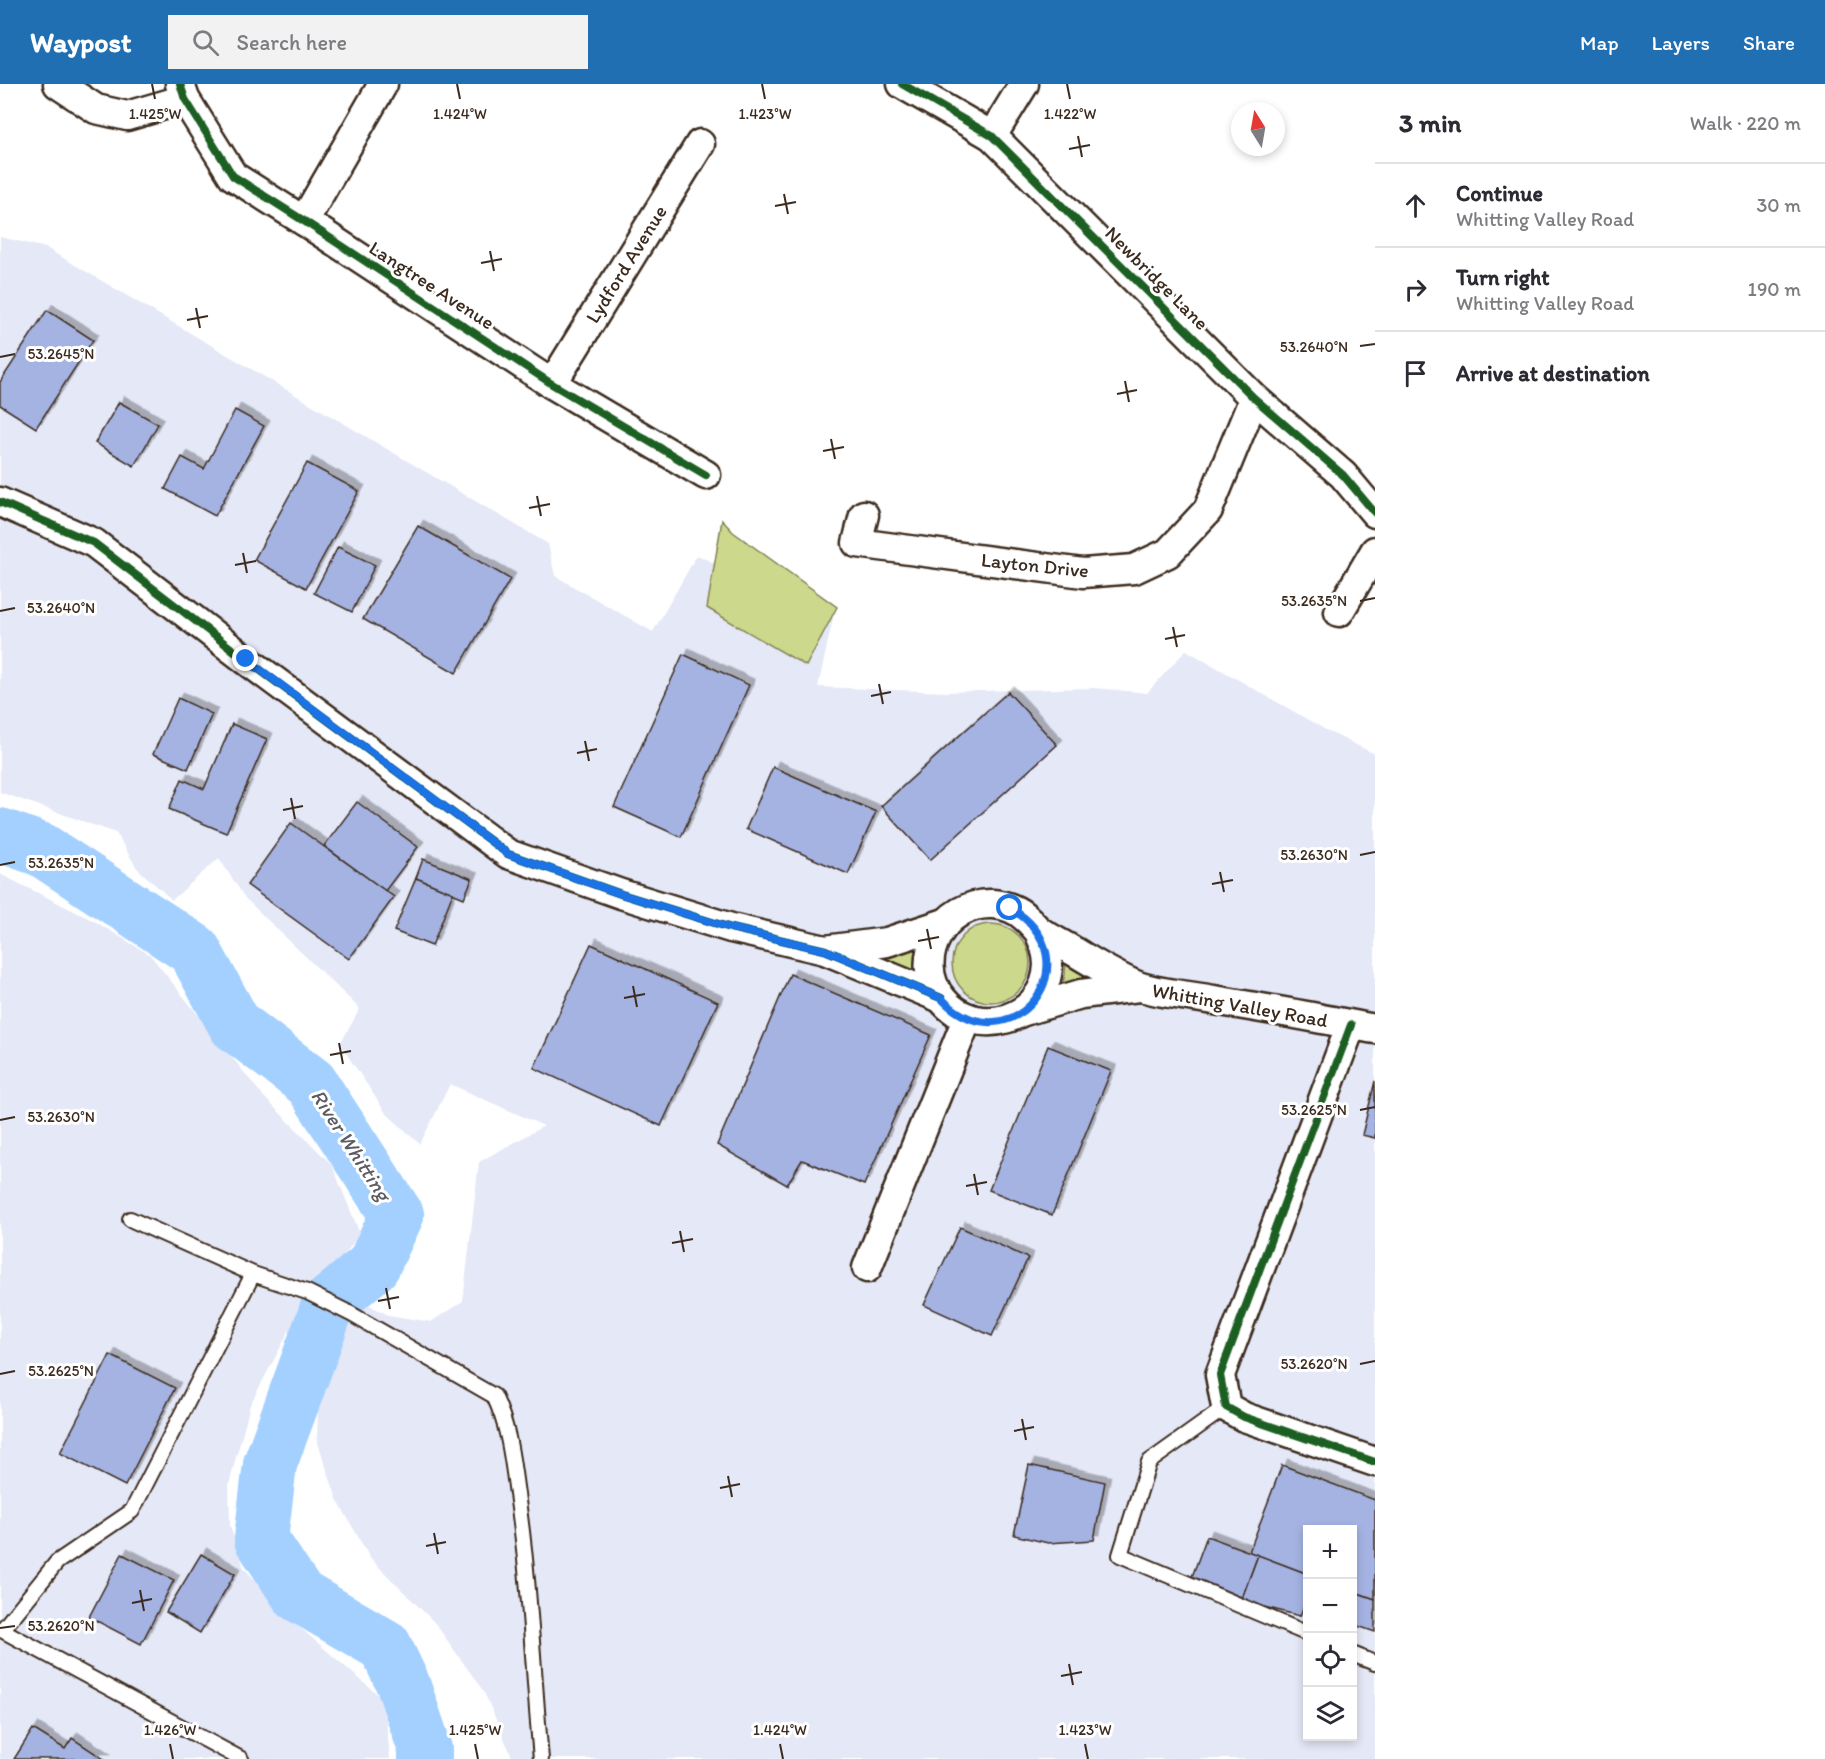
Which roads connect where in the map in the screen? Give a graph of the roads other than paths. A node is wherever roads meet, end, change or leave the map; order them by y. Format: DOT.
graph roads {
  1 [pos="58,84"];
  2 [pos="383,84"];
  3 [pos="903,84"];
  4 [pos="1024,84"];
  5 [pos="182,92"];
  6 [pos="992,136"];
  7 [pos="700,144"];
  8 [pos="304,220"];
  9 [pos="552,384"];
  10 [pos="1254,398"];
  11 [pos="706,475"];
  12 [pos="0,502"];
  13 [pos="1375,513"];
  14 [pos="864,515"];
  15 [pos="1375,551"];
  16 [pos="1339,612"];
  17 [pos="945,923"];
  18 [pos="1038,930"];
  19 [pos="825,950"];
  20 [pos="1139,987"];
  21 [pos="941,998"];
  22 [pos="1024,1011"];
  23 [pos="968,1018"];
  24 [pos="1363,1027"];
  25 [pos="130,1219"];
  26 [pos="867,1268"];
  27 [pos="253,1274"];
  28 [pos="1226,1407"];
  29 [pos="1375,1462"];
  30 [pos="1,1630"];
  31 [pos="1306,1633"];
  32 [pos="1357,1656"];
  33 [pos="1375,1663"];
  34 [pos="241,1759"];
  35 [pos="541,1759"];
  1 -- 5 [label="street, Langtree Avenue"];
  2 -- 8 [label="street"];
  3 -- 6 [label="street, Newbridge Lane"];
  4 -- 6 [label="street"];
  5 -- 8 [label="street, Langtree Avenue"];
  6 -- 10 [label="street, Newbridge Lane"];
  7 -- 9 [label="street, Lydford Avenue"];
  8 -- 9 [label="street, Langtree Avenue"];
  9 -- 11 [label="street, Langtree Avenue"];
  10 -- 13 [label="street, Newbridge Lane"];
  10 -- 14 [label="street, Layton Drive"];
  12 -- 19 [label="street, Whitting Valley Road"];
  15 -- 16 [label="street"];
  17 -- 18 [label="street, Whitting Valley Road"];
  17 -- 19 [label="street, Whitting Valley Road"];
  17 -- 21 [label="street"];
  18 -- 20 [label="street, Whitting Valley Road"];
  18 -- 22 [label="street"];
  19 -- 21 [label="street, Whitting Valley Road"];
  20 -- 22 [label="street, Whitting Valley Road"];
  20 -- 24 [label="street, Whitting Valley Road"];
  21 -- 23 [label="street, Whitting Valley Road"];
  22 -- 23 [label="street, Whitting Valley Road"];
  23 -- 26 [label="street"];
  24 -- 28 [label="street"];
  25 -- 27 [label="lane"];
  27 -- 30 [label="lane"];
  27 -- 35 [label="lane"];
  28 -- 29 [label="street"];
  28 -- 31 [label="lane"];
  30 -- 34 [label="lane"];
  32 -- 33 [label="lane"];
}
